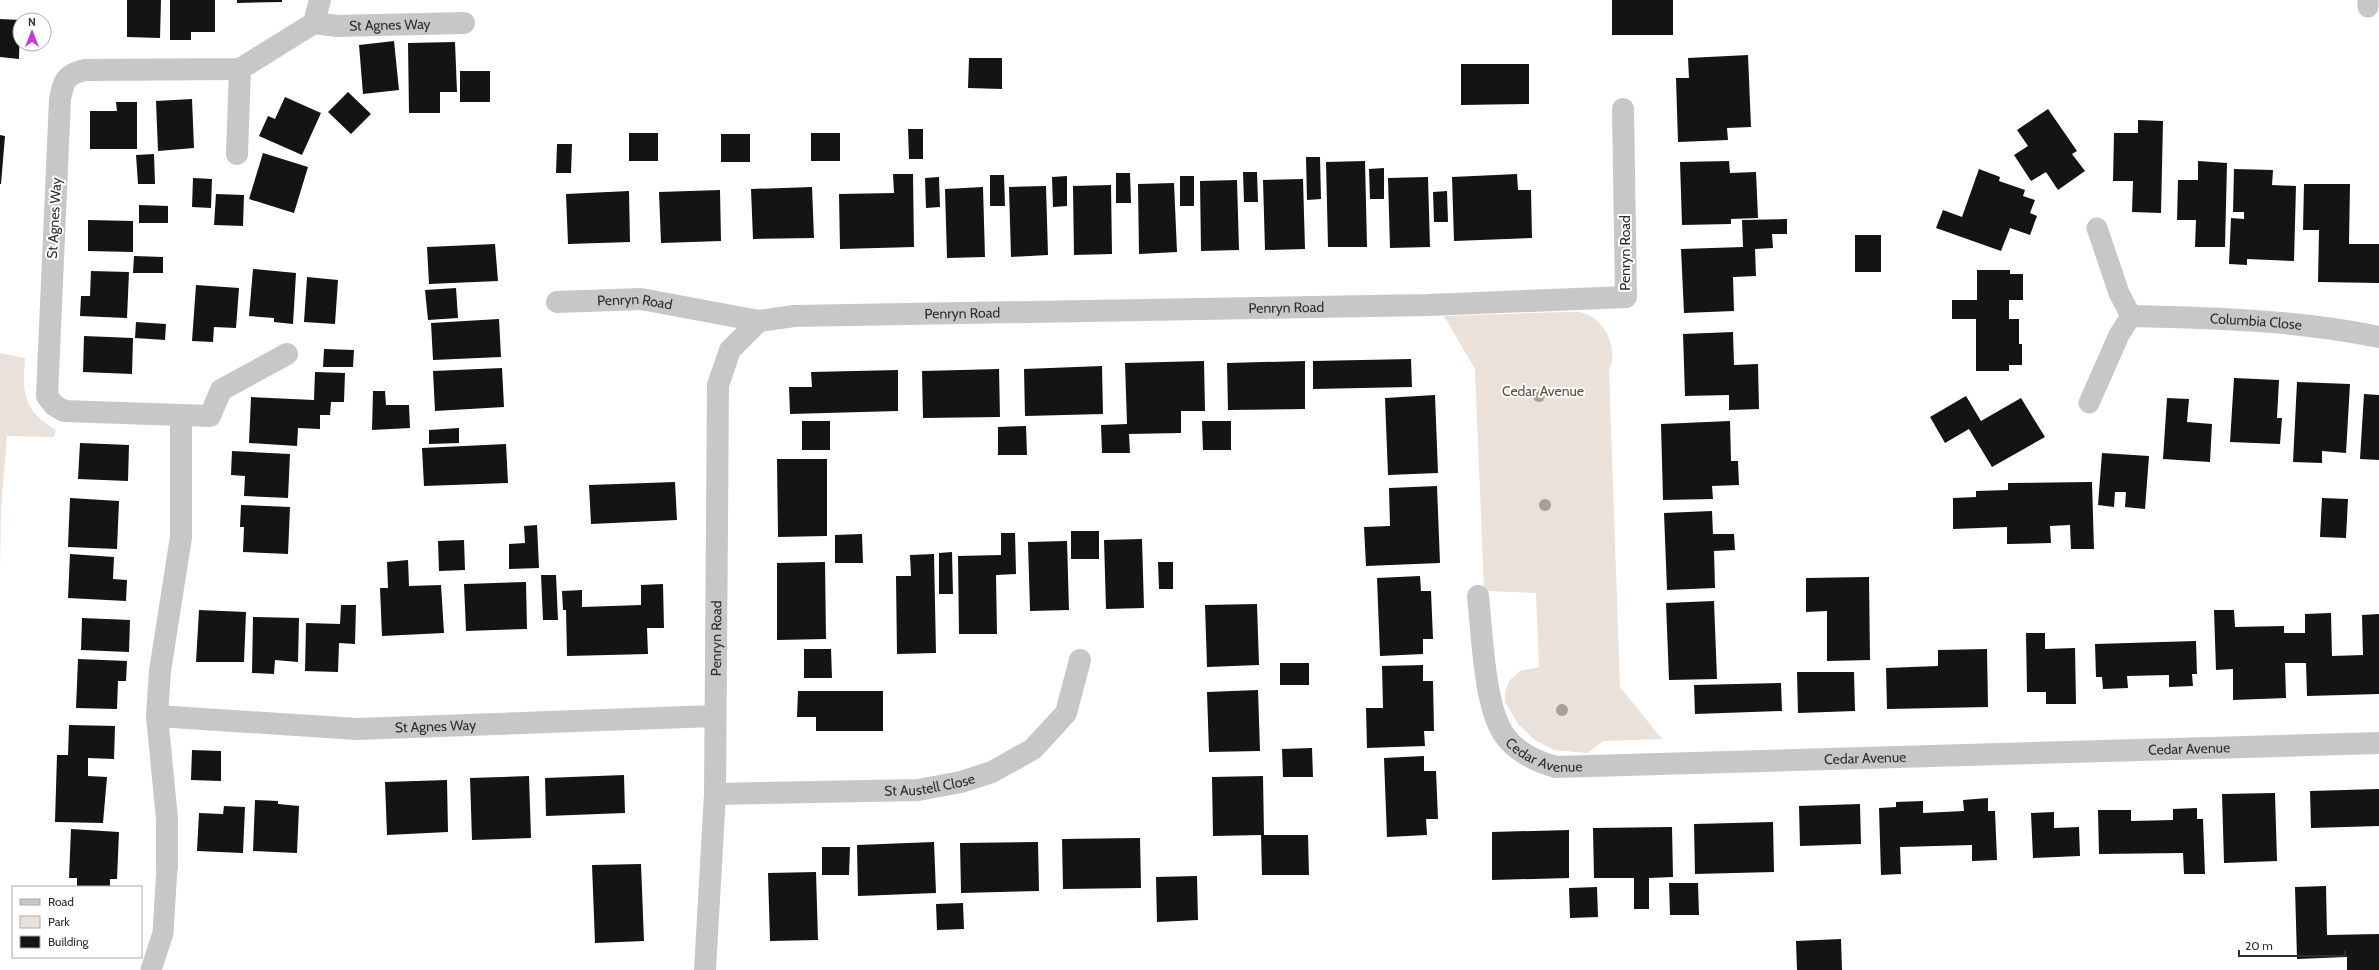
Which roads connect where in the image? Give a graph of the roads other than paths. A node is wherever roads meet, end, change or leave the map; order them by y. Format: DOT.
graph roads {
  1 [pos="320,0"];
  2 [pos="314,23"];
  3 [pos="464,23"];
  4 [pos="240,70"];
  5 [pos="1623,109"];
  6 [pos="237,154"];
  7 [pos="2097,228"];
  8 [pos="557,302"];
  9 [pos="2131,316"];
  10 [pos="759,321"];
  11 [pos="2379,337"];
  12 [pos="287,354"];
  13 [pos="2089,404"];
  14 [pos="181,415"];
  15 [pos="1478,596"];
  16 [pos="1080,660"];
  17 [pos="157,716"];
  18 [pos="714,716"];
  19 [pos="2379,743"];
  20 [pos="715,794"];
  21 [pos="167,867"];
  22 [pos="151,970"];
  23 [pos="705,970"];
  1 -- 2 [label="street"];
  2 -- 3 [label="street, St Agnes Way"];
  2 -- 4 [label="street"];
  4 -- 6 [label="street"];
  4 -- 14 [label="street, St Agnes Way"];
  5 -- 10 [label="street, Penryn Road"];
  7 -- 9 [label="lane"];
  8 -- 10 [label="street, Penryn Road"];
  9 -- 11 [label="street, Columbia Close"];
  9 -- 13 [label="lane"];
  10 -- 18 [label="street, Penryn Road"];
  12 -- 14 [label="street, St Agnes Way"];
  14 -- 17 [label="street"];
  15 -- 19 [label="street, Cedar Avenue"];
  16 -- 20 [label="street, St Austell Close"];
  17 -- 18 [label="street, St Agnes Way"];
  17 -- 21 [label="street"];
  18 -- 20 [label="street, Penryn Road"];
  20 -- 23 [label="street, Penryn Road"];
  21 -- 22 [label="lane"];
}
